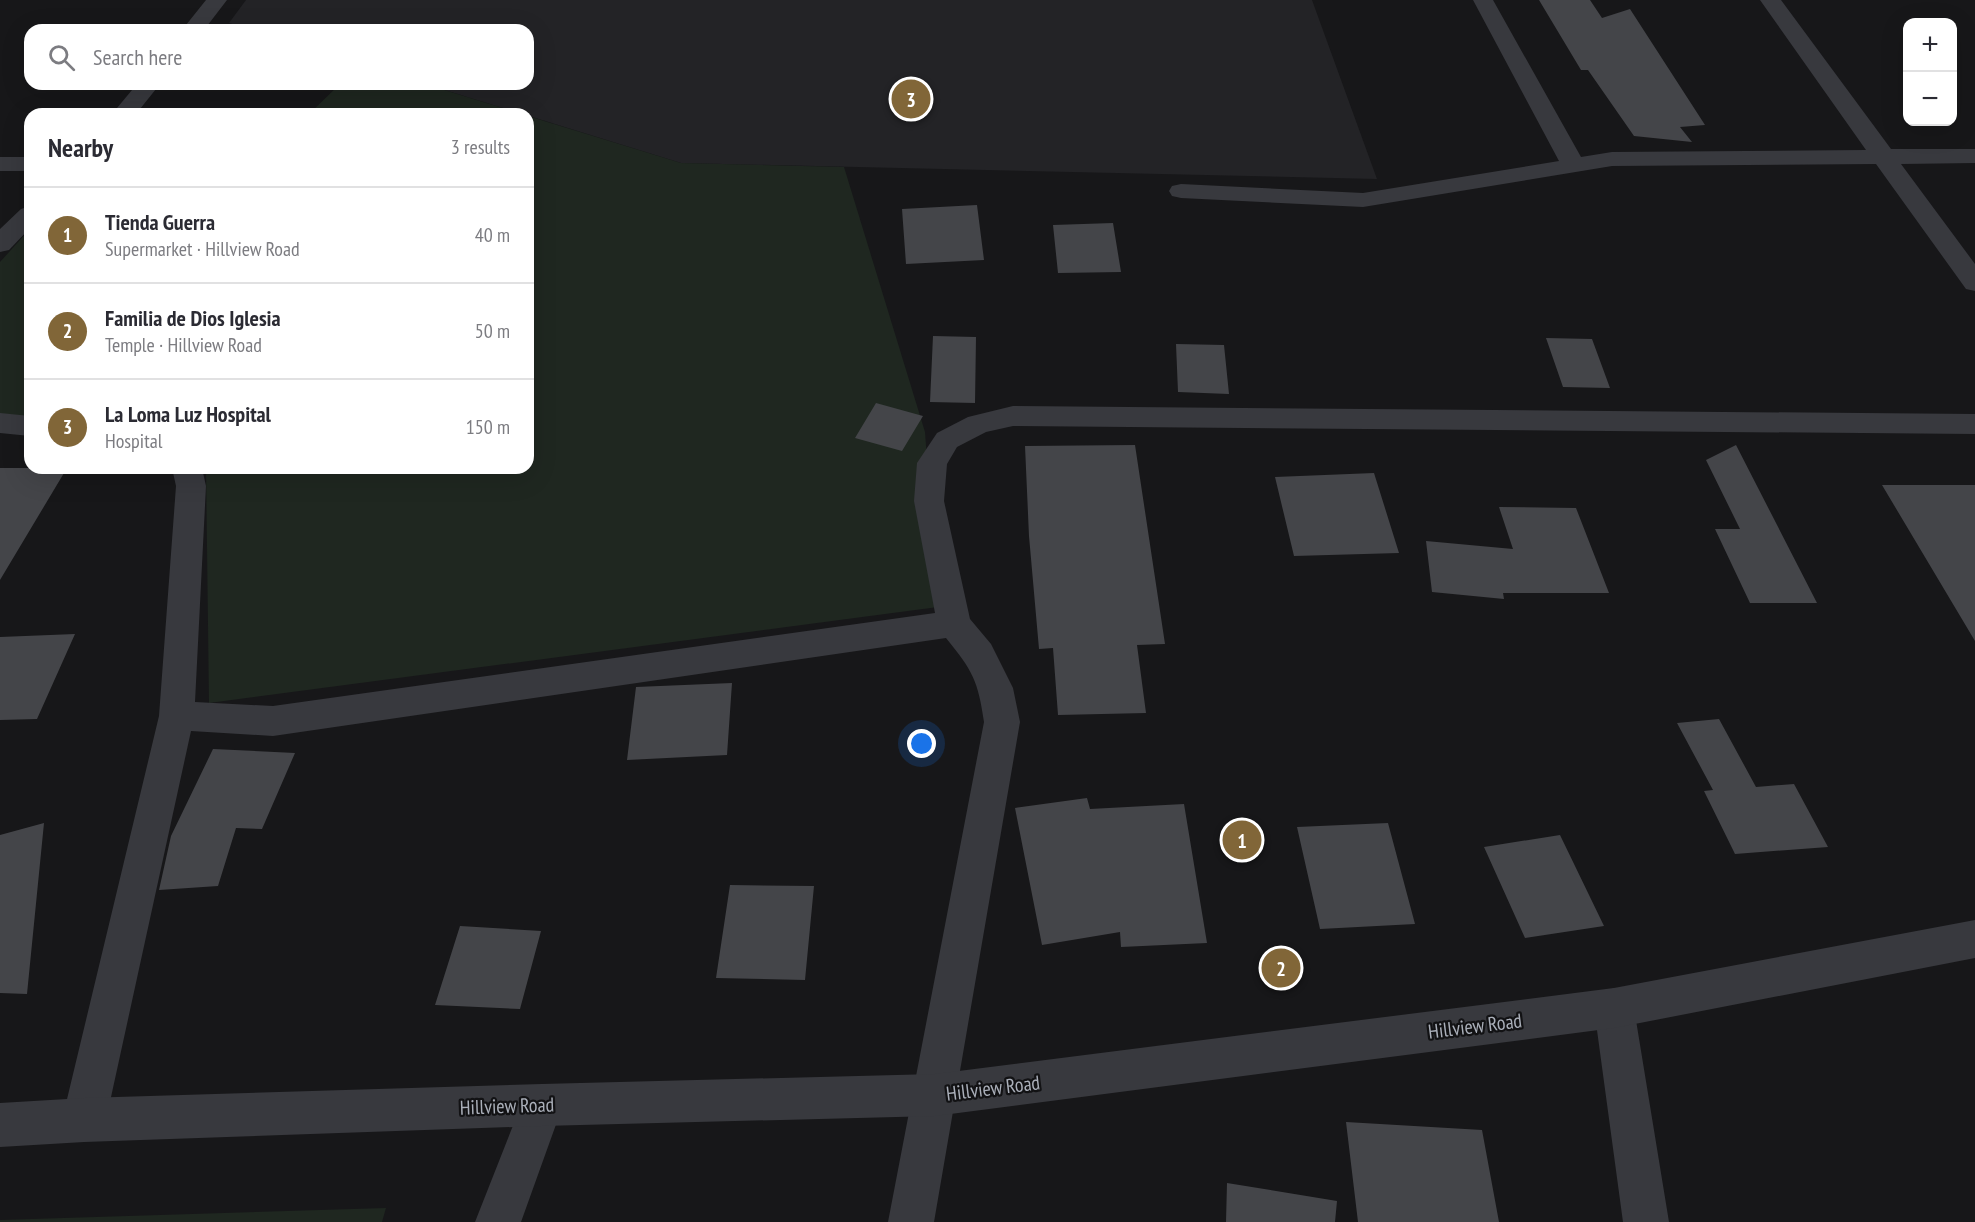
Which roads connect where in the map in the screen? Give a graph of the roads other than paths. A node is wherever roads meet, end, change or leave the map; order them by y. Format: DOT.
graph roads {
  1 [pos="217,0"];
  2 [pos="1483,0"];
  3 [pos="1770,0"];
  4 [pos="198,24"];
  5 [pos="144,90"];
  6 [pos="129,108"];
  7 [pos="1882,156"];
  8 [pos="1975,156"];
  9 [pos="24,164"];
  10 [pos="1572,164"];
  11 [pos="0,165"];
  12 [pos="1181,191"];
  13 [pos="24,220"];
  14 [pos="0,244"];
  15 [pos="1975,283"];
  16 [pos="0,423"];
  17 [pos="1975,424"];
  18 [pos="24,425"];
  19 [pos="188,474"];
  20 [pos="954,624"];
  21 [pos="177,716"];
  22 [pos="1975,939"];
  23 [pos="1614,1008"];
  24 [pos="935,1095"];
  25 [pos="542,1105"];
  26 [pos="84,1120"];
  27 [pos="0,1125"];
  28 [pos="498,1222"];
  29 [pos="911,1222"];
  30 [pos="1646,1222"];
  1 -- 4 [label="street"];
  2 -- 10 [label="street"];
  3 -- 7 [label="street"];
  5 -- 6 [label="street"];
  7 -- 8 [label="street"];
  7 -- 10 [label="street"];
  7 -- 15 [label="street"];
  9 -- 11 [label="street"];
  10 -- 12 [label="street"];
  13 -- 14 [label="street"];
  16 -- 18 [label="street"];
  17 -- 20 [label="street"];
  19 -- 21 [label="street"];
  20 -- 21 [label="street"];
  20 -- 24 [label="street"];
  21 -- 26 [label="street"];
  22 -- 23 [label="street, Hillview Road"];
  23 -- 24 [label="street, Hillview Road"];
  23 -- 30 [label="street"];
  24 -- 25 [label="street, Hillview Road"];
  24 -- 29 [label="street"];
  25 -- 26 [label="street, Hillview Road"];
  25 -- 28 [label="street"];
  26 -- 27 [label="street, Hillview Road"];
}
